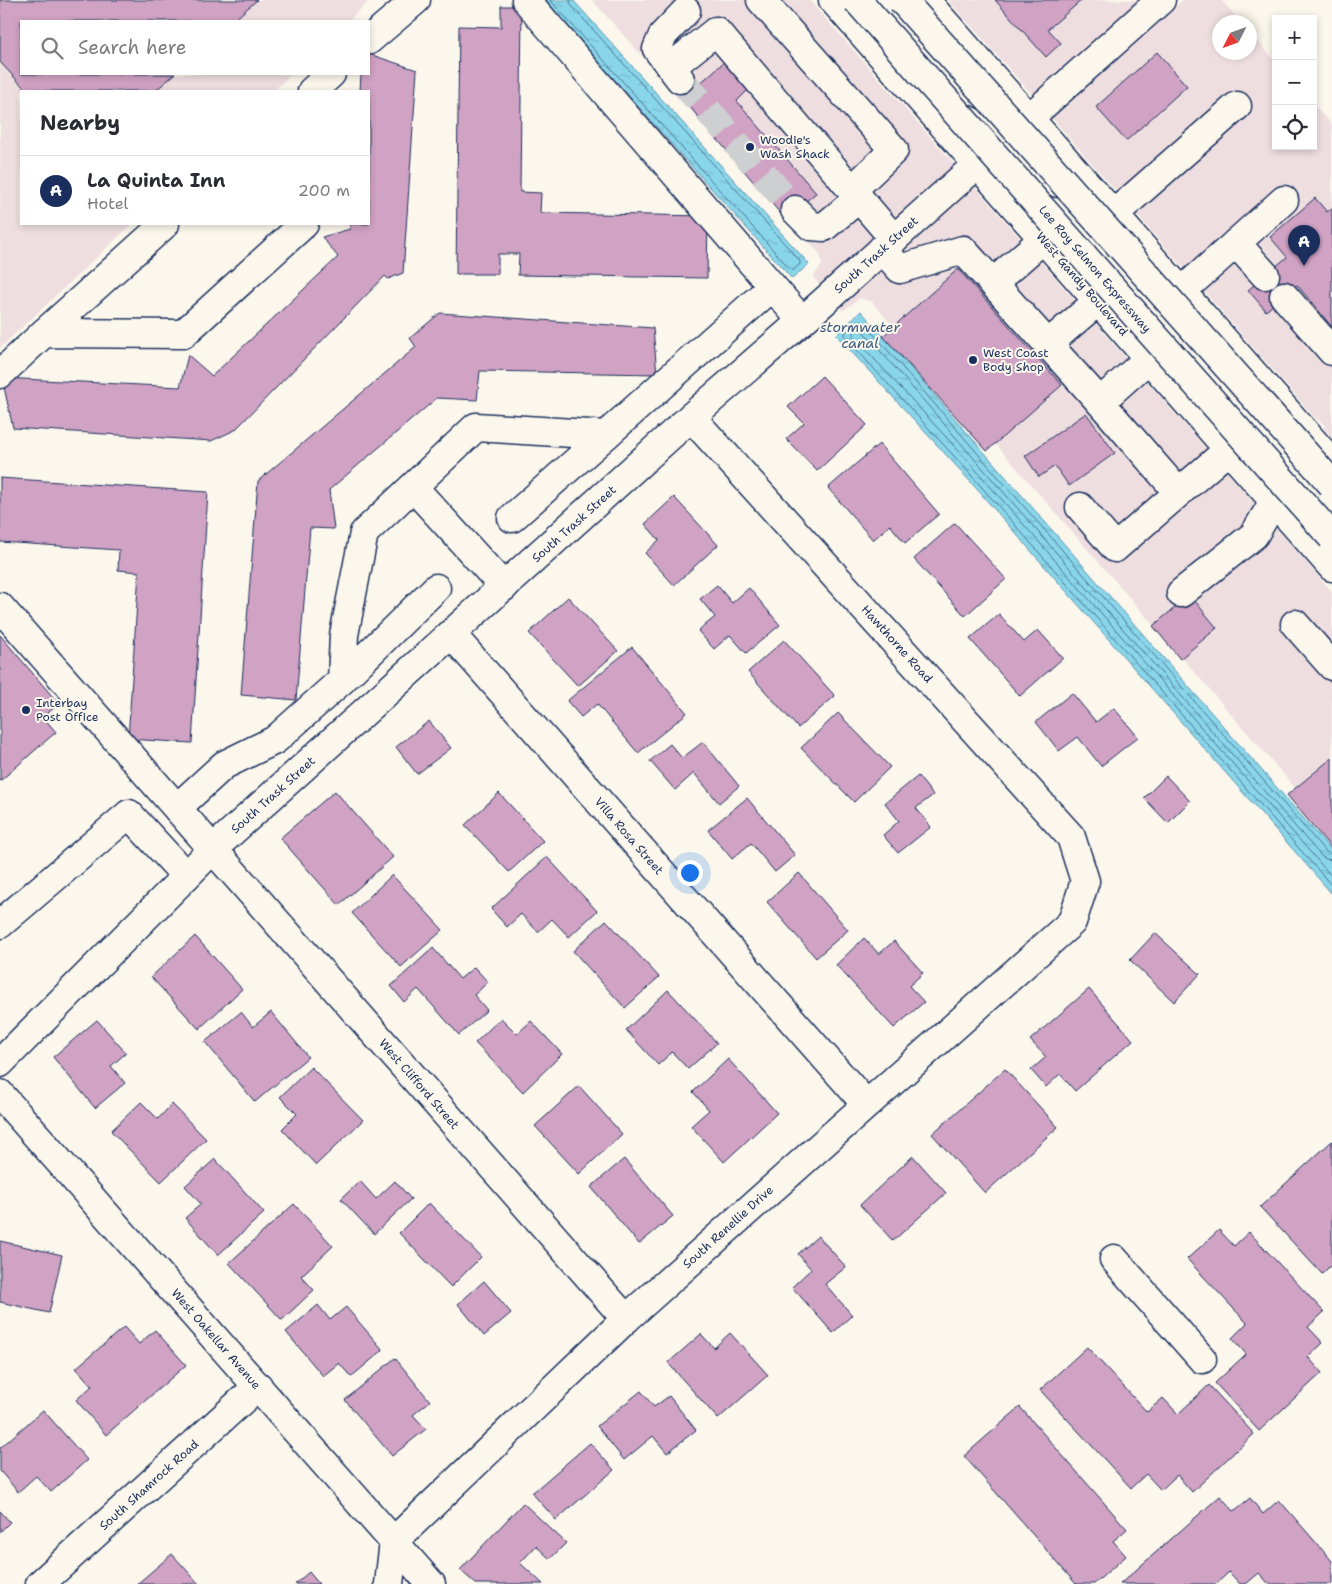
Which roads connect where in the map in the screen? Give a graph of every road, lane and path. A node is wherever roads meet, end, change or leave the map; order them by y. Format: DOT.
graph roads {
  1 [pos="416,0"];
  2 [pos="526,0"];
  3 [pos="761,0"];
  4 [pos="833,0"];
  5 [pos="852,0"];
  6 [pos="857,0"];
  7 [pos="902,0"];
  8 [pos="926,0"];
  9 [pos="1161,0"];
  10 [pos="686,11"];
  11 [pos="370,39"];
  12 [pos="331,75"];
  13 [pos="313,90"];
  14 [pos="1237,106"];
  15 [pos="1030,118"];
  16 [pos="978,165"];
  17 [pos="856,194"];
  18 [pos="1284,200"];
  19 [pos="796,210"];
  20 [pos="1114,214"];
  21 [pos="164,225"];
  22 [pos="303,225"];
  23 [pos="1043,239"];
  24 [pos="1236,243"];
  25 [pos="888,244"];
  26 [pos="1265,276"];
  27 [pos="992,283"];
  28 [pos="772,287"];
  29 [pos="1182,291"];
  30 [pos="1284,296"];
  31 [pos="1098,302"];
  32 [pos="806,318"];
  33 [pos="44,333"];
  34 [pos="1048,344"];
  35 [pos="1332,351"];
  36 [pos="1148,359"];
  37 [pos="0,374"];
  38 [pos="1100,402"];
  39 [pos="691,417"];
  40 [pos="1304,431"];
  41 [pos="606,435"];
  42 [pos="1228,450"];
  43 [pos="1332,463"];
  44 [pos="1332,484"];
  45 [pos="413,487"];
  46 [pos="1178,492"];
  47 [pos="1274,500"];
  48 [pos="1080,507"];
  49 [pos="512,518"];
  50 [pos="1332,537"];
  51 [pos="1332,546"];
  52 [pos="1332,567"];
  53 [pos="504,587"];
  54 [pos="436,588"];
  55 [pos="1181,593"];
  56 [pos="0,607"];
  57 [pos="1295,624"];
  58 [pos="452,635"];
  59 [pos="1332,666"];
  60 [pos="342,680"];
  61 [pos="177,808"];
  62 [pos="213,849"];
  63 [pos="186,876"];
  64 [pos="1085,881"];
  65 [pos="0,924"];
  66 [pos="0,1063"];
  67 [pos="0,1094"];
  68 [pos="866,1104"];
  69 [pos="1114,1259"];
  70 [pos="626,1319"];
  71 [pos="1202,1359"];
  72 [pos="258,1386"];
  73 [pos="394,1541"];
  74 [pos="40,1584"];
  75 [pos="389,1584"];
  76 [pos="431,1584"];
  1 -- 11 [label="main road"];
  2 -- 28 [label="main road"];
  3 -- 17 [label="main road"];
  4 -- 16 [label="main road, West Gandy Boulevard"];
  5 -- 15 [label="main road"];
  6 -- 50 [label="main road, Lee Roy Selmon Expressway, bridge"];
  7 -- 44 [label="main road, bridge"];
  8 -- 15 [label="main road"];
  9 -- 15 [label="main road, South Trask Street"];
  10 -- 17 [label="main road"];
  12 -- 13 [label="main road"];
  14 -- 20 [label="main road"];
  15 -- 16 [label="main road, South Trask Street"];
  15 -- 20 [label="main road"];
  16 -- 23 [label="main road, West Gandy Boulevard"];
  16 -- 25 [label="main road, South Trask Street"];
  16 -- 40 [label="main road"];
  17 -- 19 [label="main road"];
  17 -- 25 [label="main road"];
  18 -- 24 [label="main road"];
  20 -- 29 [label="main road"];
  21 -- 33 [label="main road"];
  22 -- 33 [label="main road"];
  23 -- 27 [label="main road"];
  23 -- 31 [label="main road, West Gandy Boulevard"];
  24 -- 26 [label="main road"];
  24 -- 29 [label="main road"];
  25 -- 27 [label="main road"];
  25 -- 32 [label="main road, South Trask Street"];
  27 -- 34 [label="main road"];
  28 -- 32 [label="main road"];
  28 -- 41 [label="main road"];
  29 -- 40 [label="main road"];
  30 -- 35 [label="main road"];
  31 -- 34 [label="main road"];
  31 -- 36 [label="main road, West Gandy Boulevard"];
  32 -- 39 [label="main road, South Trask Street"];
  33 -- 37 [label="main road"];
  34 -- 38 [label="main road"];
  36 -- 38 [label="main road"];
  36 -- 42 [label="main road, West Gandy Boulevard"];
  38 -- 46 [label="main road"];
  39 -- 53 [label="main road, South Trask Street"];
  39 -- 64 [label="main road, Hawthorne Road"];
  40 -- 43 [label="main road"];
  41 -- 45 [label="main road"];
  41 -- 49 [label="main road"];
  42 -- 46 [label="main road"];
  42 -- 47 [label="main road, West Gandy Boulevard"];
  45 -- 53 [label="main road"];
  45 -- 60 [label="main road"];
  46 -- 48 [label="main road"];
  47 -- 51 [label="main road"];
  47 -- 52 [label="main road, West Gandy Boulevard"];
  47 -- 55 [label="main road"];
  53 -- 58 [label="main road, South Trask Street"];
  54 -- 60 [label="main road"];
  56 -- 61 [label="main road, West Clifford Street"];
  57 -- 59 [label="main road"];
  58 -- 62 [label="main road, South Trask Street"];
  58 -- 68 [label="main road, Villa Rosa Street"];
  60 -- 61 [label="main road"];
  61 -- 62 [label="main road, West Clifford Street"];
  62 -- 63 [label="main road, South Trask Street"];
  62 -- 70 [label="main road, West Clifford Street"];
  63 -- 65 [label="main road"];
  63 -- 66 [label="main road, South Trask Street"];
  64 -- 68 [label="main road, South Renellie Drive"];
  67 -- 72 [label="main road, West Oakellar Avenue"];
  68 -- 70 [label="main road, South Renellie Drive"];
  69 -- 71 [label="main road"];
  70 -- 73 [label="main road, South Renellie Drive"];
  72 -- 73 [label="main road, West Oakellar Avenue"];
  72 -- 74 [label="main road, South Shamrock Road"];
  73 -- 75 [label="main road"];
  73 -- 76 [label="main road, West Oakellar Avenue"];
}
